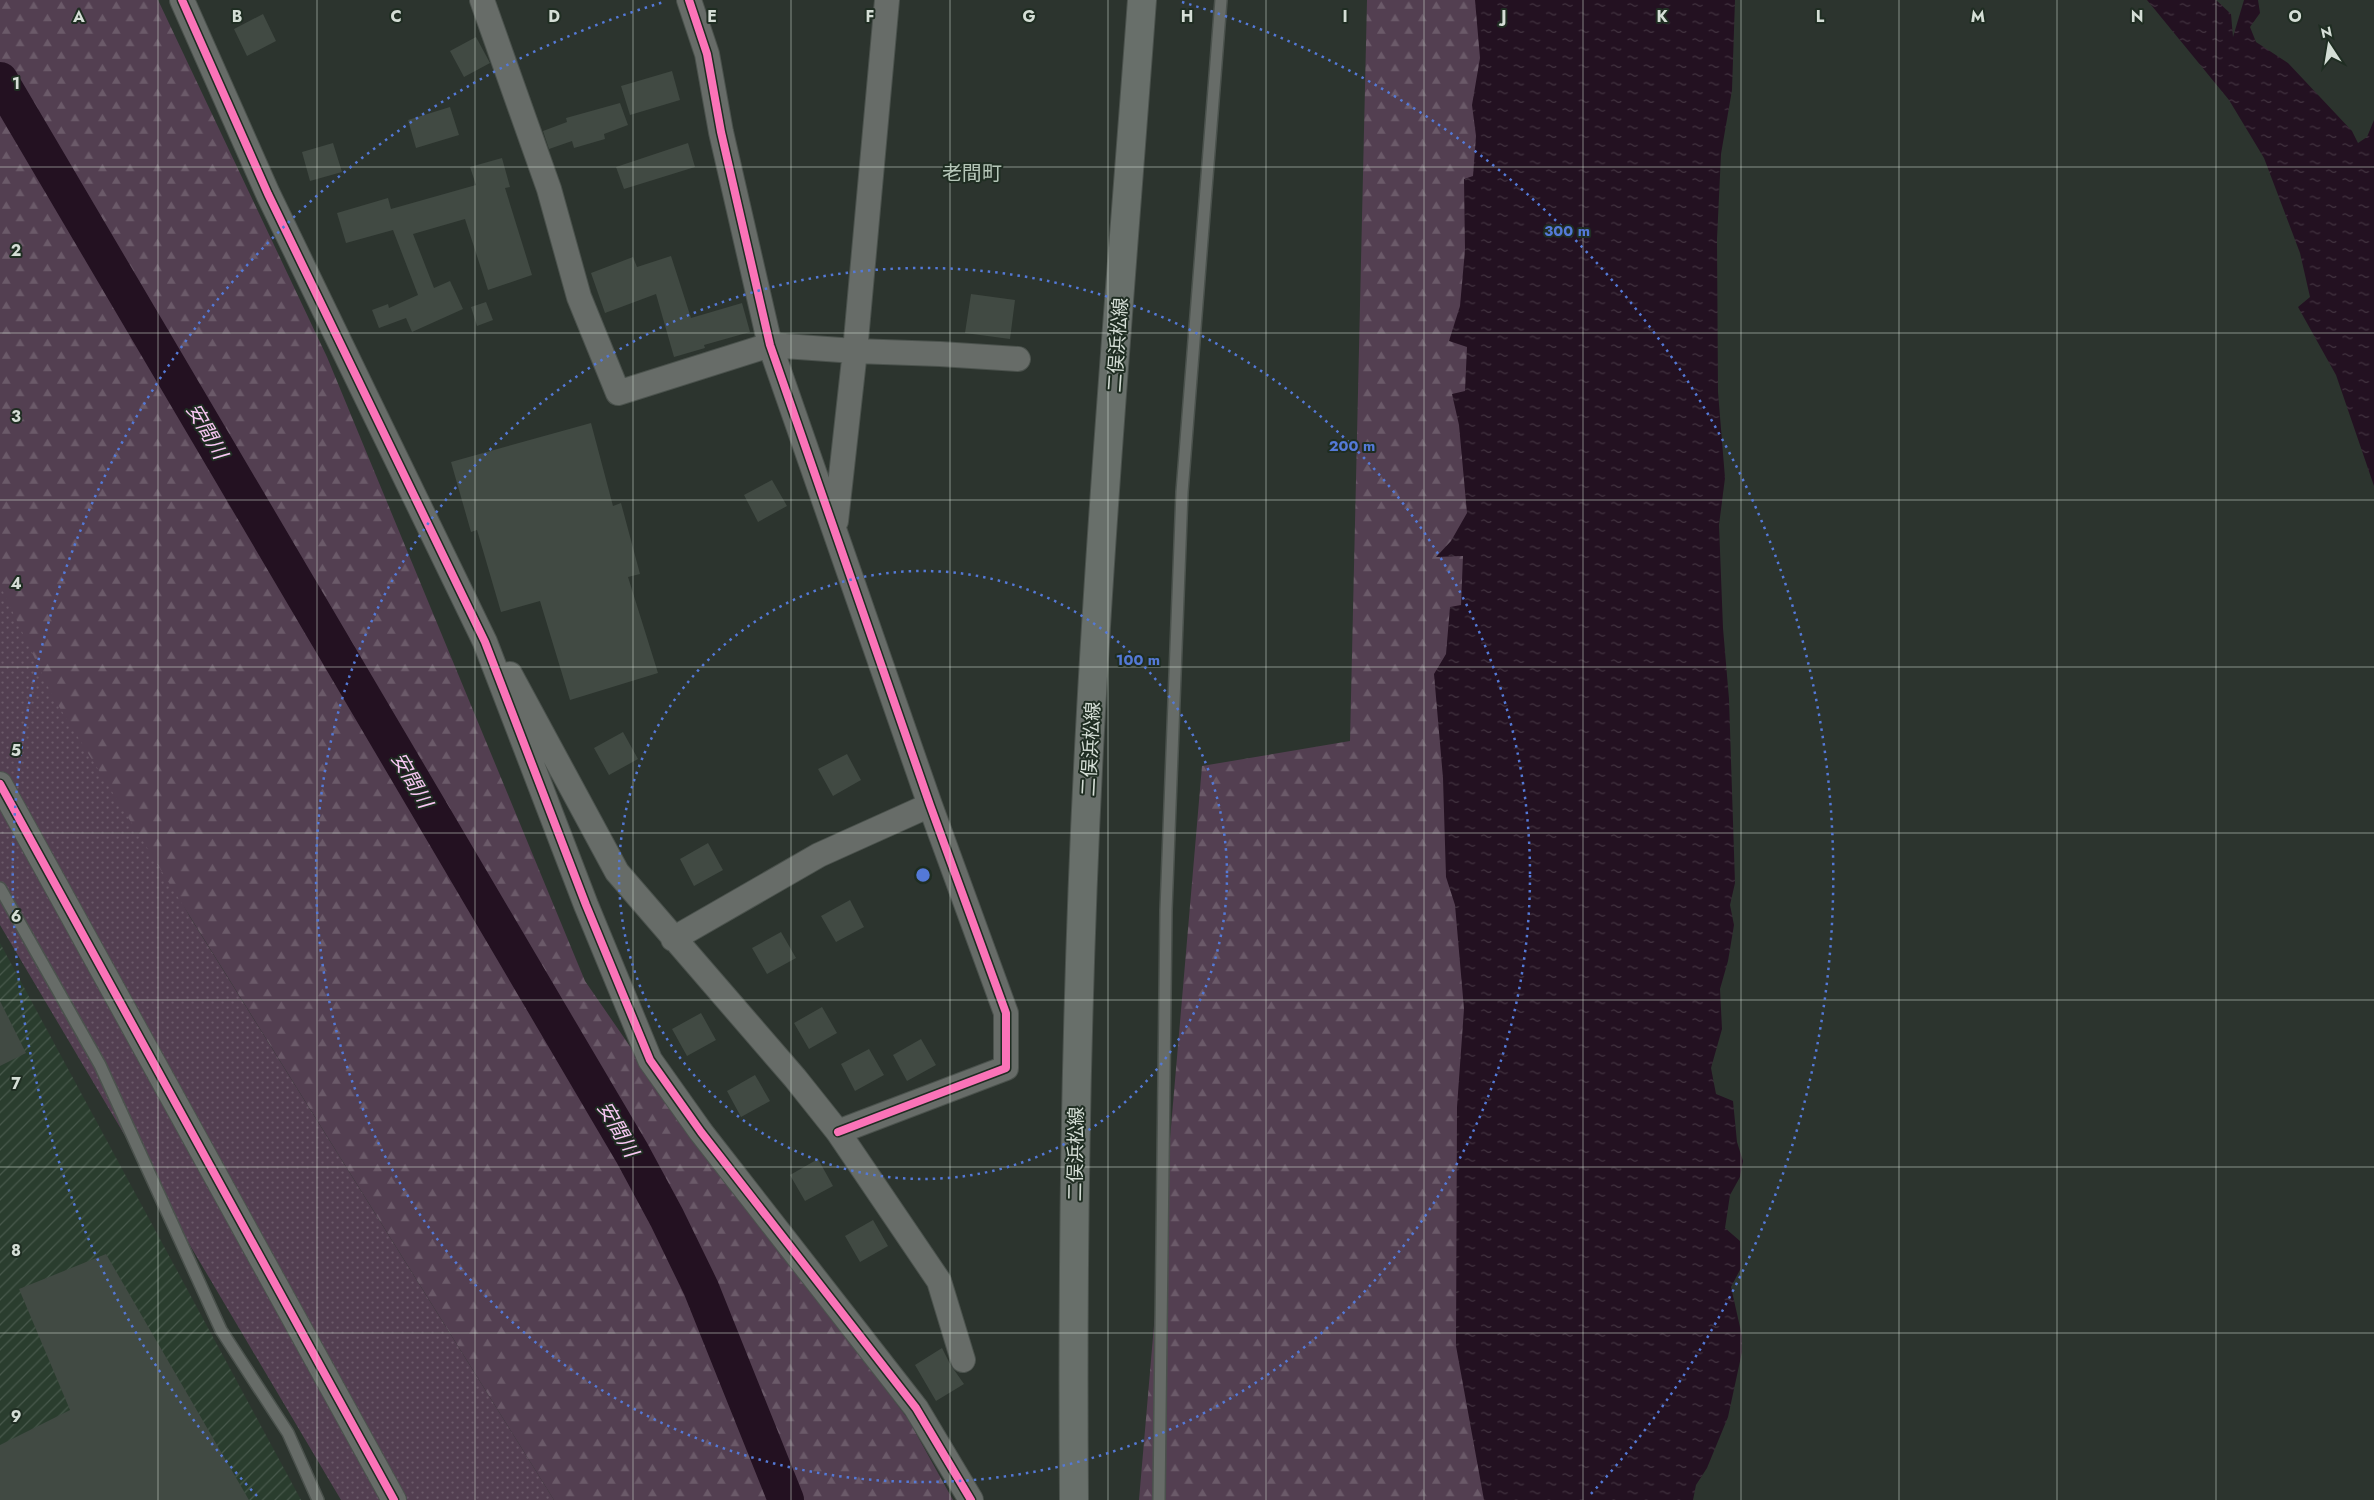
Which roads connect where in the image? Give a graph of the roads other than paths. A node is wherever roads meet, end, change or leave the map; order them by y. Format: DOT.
graph roads {
  1 [pos="182,0"];
  2 [pos="482,0"];
  3 [pos="689,0"];
  4 [pos="887,0"];
  5 [pos="1142,0"];
  6 [pos="1221,0"];
  7 [pos="770,345"];
  8 [pos="855,351"];
  9 [pos="1018,359"];
  10 [pos="835,528"];
  11 [pos="466,602"];
  12 [pos="0,784"];
  13 [pos="930,805"];
  14 [pos="0,888"];
  15 [pos="673,939"];
  16 [pos="838,1132"];
  17 [pos="963,1360"];
  18 [pos="318,1500"];
  19 [pos="394,1500"];
  20 [pos="970,1500"];
  21 [pos="1074,1500"];
  22 [pos="1159,1500"];
  1 -- 11 [label="street"];
  2 -- 7 [label="street"];
  3 -- 7 [label="street"];
  4 -- 8 [label="street"];
  5 -- 21 [label="main road, 二俣浜松線"];
  6 -- 22 [label="lane"];
  7 -- 8 [label="street"];
  7 -- 10 [label="street"];
  8 -- 9 [label="street"];
  8 -- 10 [label="street"];
  10 -- 13 [label="street"];
  11 -- 15 [label="street"];
  11 -- 20 [label="street"];
  12 -- 19 [label="street"];
  13 -- 15 [label="street"];
  13 -- 16 [label="street"];
  14 -- 18 [label="lane"];
  15 -- 16 [label="street"];
  16 -- 17 [label="street"];
}
